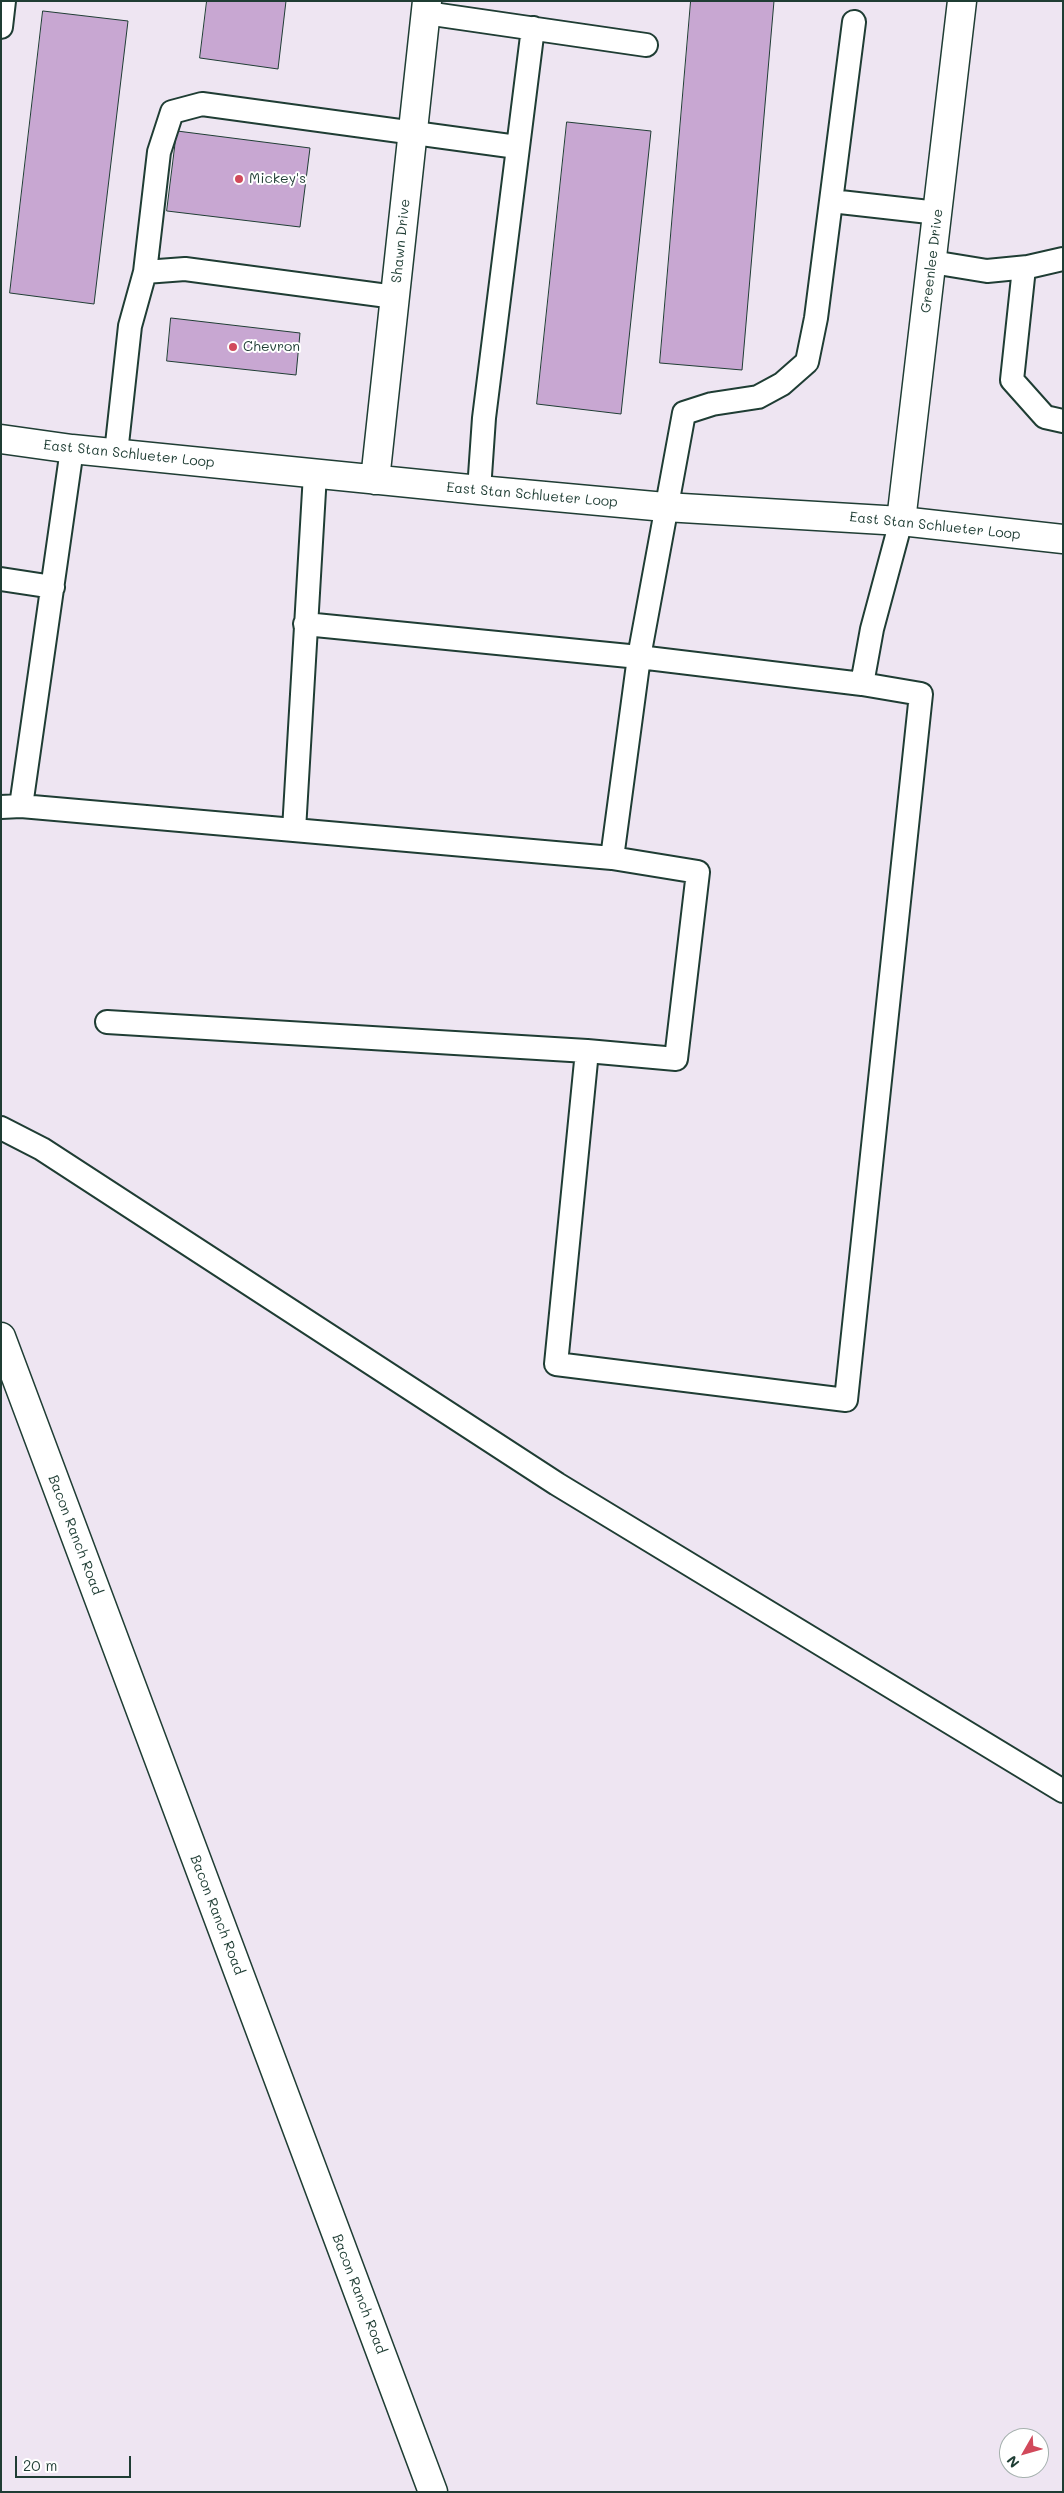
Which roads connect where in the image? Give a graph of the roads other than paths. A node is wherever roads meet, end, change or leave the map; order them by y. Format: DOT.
graph roads {
  1 [pos="4,1"];
  2 [pos="962,1"];
  3 [pos="426,7"];
  4 [pos="854,22"];
  5 [pos="1,27"];
  6 [pos="533,28"];
  7 [pos="646,45"];
  8 [pos="413,133"];
  9 [pos="517,147"];
  10 [pos="831,200"];
  11 [pos="938,213"];
  12 [pos="1063,259"];
  13 [pos="932,262"];
  14 [pos="1024,268"];
  15 [pos="145,272"];
  16 [pos="395,297"];
  17 [pos="1063,421"];
  18 [pos="1,439"];
  19 [pos="72,448"];
  20 [pos="116,453"];
  21 [pos="315,474"];
  22 [pos="375,480"];
  23 [pos="479,490"];
  24 [pos="665,507"];
  25 [pos="901,521"];
  26 [pos="1063,539"];
  27 [pos="1,579"];
  28 [pos="53,587"];
  29 [pos="305,624"];
  30 [pos="639,657"];
  31 [pos="862,684"];
  32 [pos="11,806"];
  33 [pos="294,830"];
  34 [pos="612,858"];
  35 [pos="107,1022"];
  36 [pos="587,1051"];
  37 [pos="1,1128"];
  38 [pos="1,1337"];
  39 [pos="1063,1791"];
  40 [pos="433,2492"];
  1 -- 5 [label="lane"];
  2 -- 11 [label="street, Greenlee Drive"];
  3 -- 6 [label="lane"];
  3 -- 8 [label="street, Shawn Drive"];
  4 -- 10 [label="lane"];
  6 -- 7 [label="lane"];
  6 -- 9 [label="lane"];
  8 -- 9 [label="lane"];
  8 -- 15 [label="lane"];
  8 -- 16 [label="street, Shawn Drive"];
  9 -- 23 [label="lane"];
  10 -- 11 [label="lane"];
  10 -- 24 [label="lane"];
  11 -- 13 [label="street, Greenlee Drive"];
  12 -- 14 [label="lane"];
  13 -- 14 [label="lane"];
  13 -- 25 [label="street, Greenlee Drive"];
  14 -- 17 [label="lane"];
  15 -- 16 [label="lane"];
  15 -- 20 [label="lane"];
  16 -- 22 [label="street, Shawn Drive"];
  18 -- 19 [label="street, East Stan Schlueter Loop"];
  19 -- 20 [label="street, East Stan Schlueter Loop"];
  19 -- 28 [label="lane"];
  20 -- 21 [label="street, East Stan Schlueter Loop"];
  21 -- 22 [label="street, East Stan Schlueter Loop"];
  21 -- 29 [label="lane"];
  22 -- 23 [label="street, East Stan Schlueter Loop"];
  23 -- 24 [label="street, East Stan Schlueter Loop"];
  24 -- 25 [label="street, East Stan Schlueter Loop"];
  24 -- 30 [label="lane"];
  25 -- 26 [label="street, East Stan Schlueter Loop"];
  25 -- 31 [label="lane"];
  27 -- 28 [label="lane"];
  28 -- 32 [label="lane"];
  29 -- 30 [label="lane"];
  29 -- 33 [label="lane"];
  30 -- 31 [label="lane"];
  30 -- 34 [label="lane"];
  31 -- 36 [label="lane"];
  32 -- 33 [label="lane"];
  33 -- 34 [label="lane"];
  34 -- 36 [label="lane"];
  35 -- 36 [label="lane"];
  37 -- 39 [label="lane"];
  38 -- 40 [label="street, Bacon Ranch Road"];
}
